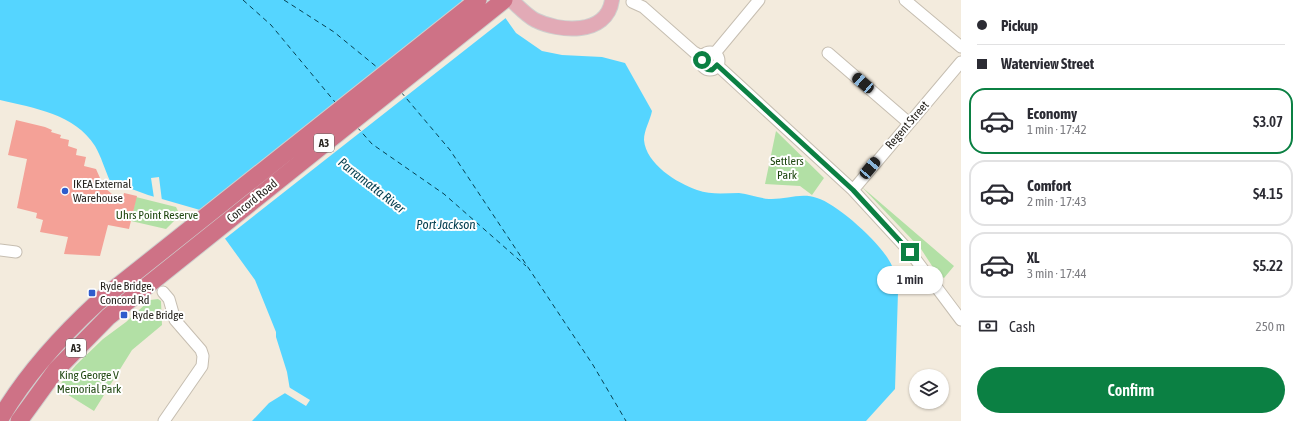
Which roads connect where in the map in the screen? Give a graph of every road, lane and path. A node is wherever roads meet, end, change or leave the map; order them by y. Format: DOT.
graph roads {
  1 [pos="478,0"];
  2 [pos="504,0"];
  3 [pos="511,0"];
  4 [pos="612,0"];
  5 [pos="758,0"];
  6 [pos="905,0"];
  7 [pos="632,2"];
  8 [pos="961,47"];
  9 [pos="715,53"];
  10 [pos="828,53"];
  11 [pos="703,57"];
  12 [pos="961,62"];
  13 [pos="717,65"];
  14 [pos="909,122"];
  15 [pos="853,190"];
  16 [pos="0,250"];
  17 [pos="16,252"];
  18 [pos="155,288"];
  19 [pos="961,299"];
  20 [pos="954,308"];
  21 [pos="961,320"];
  22 [pos="3,408"];
  23 [pos="22,416"];
  24 [pos="164,421"];
  1 -- 22 [label="highway, Concord Road / A3"];
  2 -- 18 [label="highway, Concord Road / A3"];
  3 -- 4 [label="main road"];
  5 -- 9 [label="street"];
  6 -- 8 [label="street"];
  7 -- 11 [label="street"];
  9 -- 11 [label="street"];
  9 -- 13 [label="street"];
  10 -- 14 [label="street"];
  11 -- 13 [label="street"];
  12 -- 14 [label="street, Regent Street"];
  13 -- 15 [label="street"];
  14 -- 15 [label="street, Regent Street"];
  15 -- 20 [label="street"];
  16 -- 17 [label="street"];
  18 -- 23 [label="highway, Concord Road / A3"];
  18 -- 24 [label="street"];
  19 -- 20 [label="street"];
  20 -- 21 [label="street"];
  22 -- 23 [label="street"];
}
